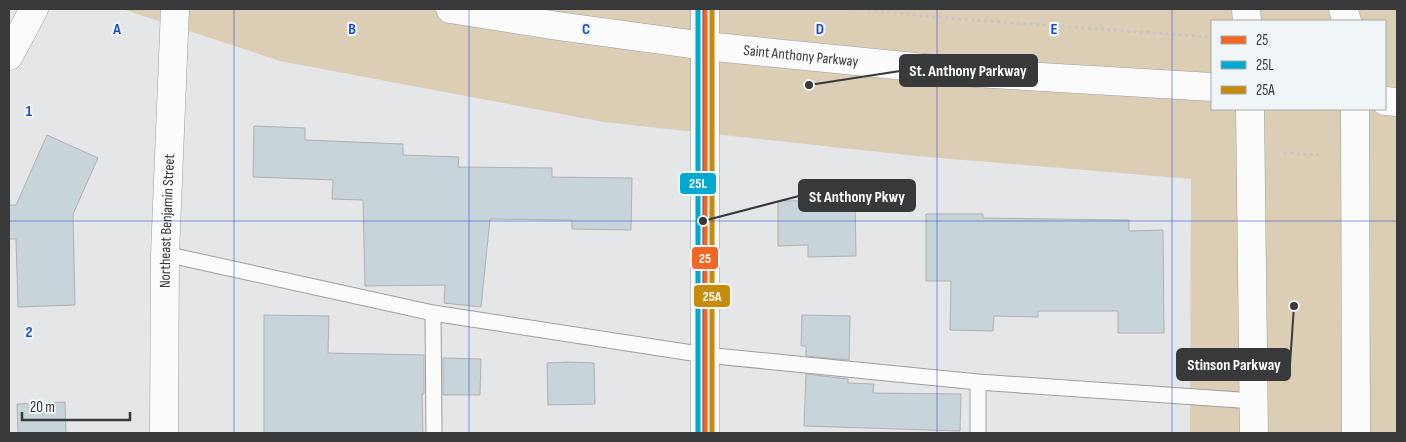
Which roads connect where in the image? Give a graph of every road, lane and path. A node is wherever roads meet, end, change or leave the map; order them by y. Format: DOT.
graph roads {
  1 [pos="34,9"];
  2 [pos="175,9"];
  3 [pos="450,9"];
  4 [pos="705,9"];
  5 [pos="855,9"];
  6 [pos="1211,37"];
  7 [pos="705,46"];
  8 [pos="9,56"];
  9 [pos="1211,87"];
  10 [pos="1250,110"];
  11 [pos="1356,110"];
  12 [pos="1283,153"];
  13 [pos="1327,155"];
  14 [pos="165,254"];
  15 [pos="434,313"];
  16 [pos="705,355"];
  17 [pos="978,382"];
  18 [pos="1254,401"];
  19 [pos="164,433"];
  20 [pos="434,433"];
  21 [pos="705,433"];
  22 [pos="978,433"];
  23 [pos="1254,433"];
  24 [pos="1356,433"];
  1 -- 8 [label="street"];
  2 -- 14 [label="street, Northeast Benjamin Street"];
  3 -- 7 [label="street, Saint Anthony Parkway"];
  4 -- 7 [label="street"];
  5 -- 6 [label="path"];
  7 -- 9 [label="street, Saint Anthony Parkway"];
  7 -- 16 [label="street"];
  10 -- 18 [label="street"];
  11 -- 24 [label="street"];
  12 -- 13 [label="path"];
  14 -- 15 [label="lane"];
  14 -- 19 [label="street, Northeast Benjamin Street"];
  15 -- 16 [label="lane"];
  15 -- 20 [label="lane"];
  16 -- 17 [label="lane"];
  16 -- 21 [label="street"];
  17 -- 18 [label="lane"];
  17 -- 22 [label="lane"];
  18 -- 23 [label="street"];
}
